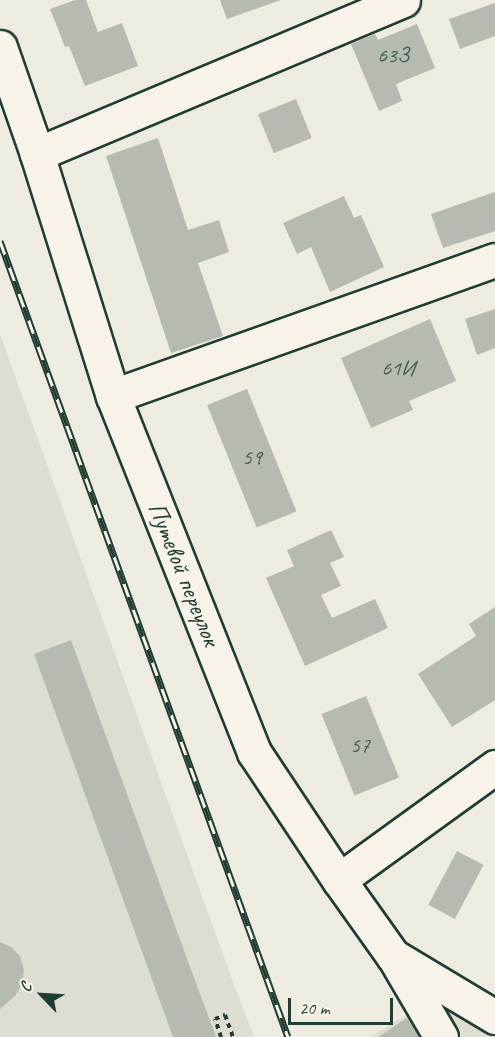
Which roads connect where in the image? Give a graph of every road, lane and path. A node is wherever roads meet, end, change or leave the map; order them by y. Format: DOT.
graph roads {
  1 [pos="403,0"];
  2 [pos="0,47"];
  3 [pos="38,154"];
  4 [pos="495,260"];
  5 [pos="113,396"];
  6 [pos="495,767"];
  7 [pos="339,880"];
  8 [pos="393,956"];
  9 [pos="495,1017"];
  10 [pos="221,1037"];
  11 [pos="233,1037"];
  12 [pos="441,1037"];
  1 -- 3 [label="street"];
  2 -- 3 [label="street, Путевой переулок"];
  3 -- 5 [label="street, Путевой переулок"];
  4 -- 5 [label="street"];
  5 -- 7 [label="street, Путевой переулок"];
  6 -- 7 [label="street"];
  7 -- 8 [label="street, Путевой переулок"];
  8 -- 9 [label="street, Путевой переулок"];
  8 -- 12 [label="street"];
  10 -- 11 [label="path"];
}
